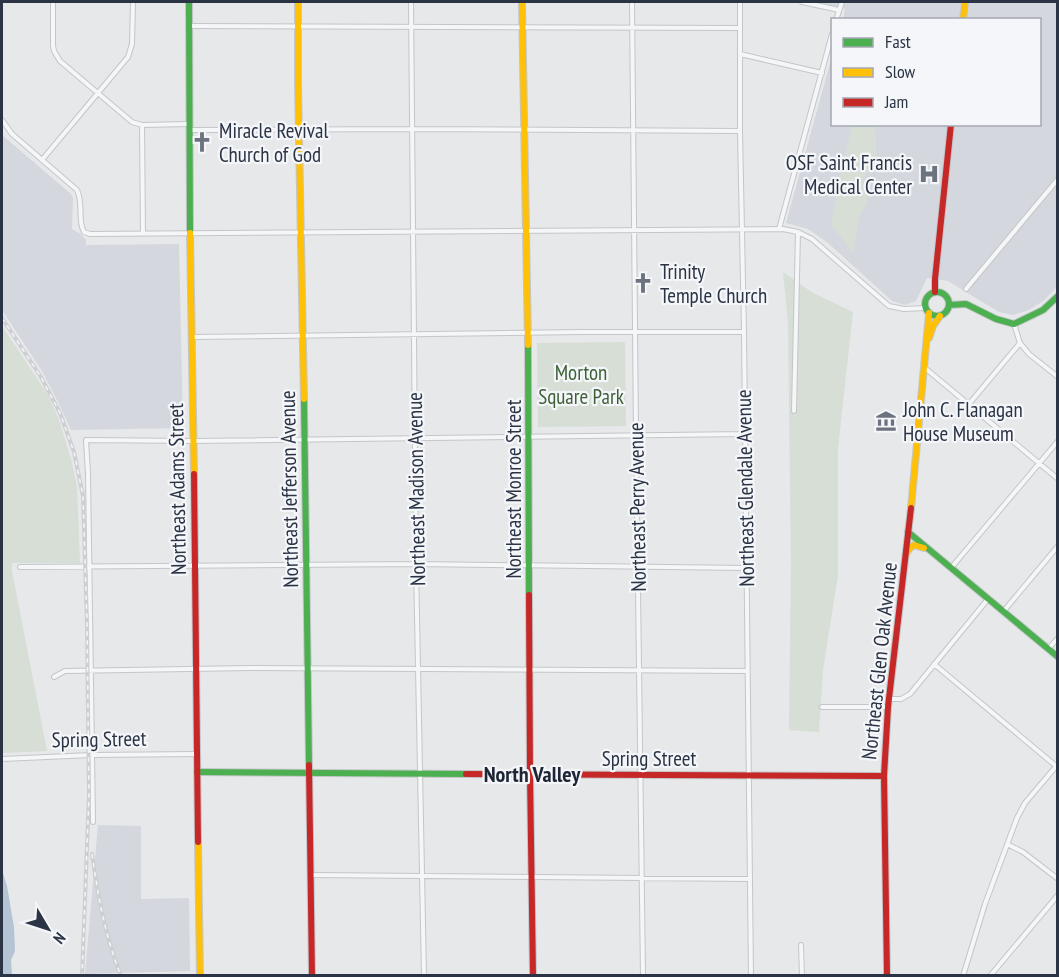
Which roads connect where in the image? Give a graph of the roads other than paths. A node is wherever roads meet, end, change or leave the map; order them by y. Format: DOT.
graph roads {
  1 [pos="53,2"];
  2 [pos="133,2"];
  3 [pos="189,2"];
  4 [pos="298,2"];
  5 [pos="411,2"];
  6 [pos="522,2"];
  7 [pos="632,2"];
  8 [pos="740,2"];
  9 [pos="802,2"];
  10 [pos="842,2"];
  11 [pos="965,2"];
  12 [pos="839,10"];
  13 [pos="837,18"];
  14 [pos="963,18"];
  15 [pos="298,25"];
  16 [pos="189,26"];
  17 [pos="411,26"];
  18 [pos="523,27"];
  19 [pos="632,27"];
  20 [pos="740,28"];
  21 [pos="831,38"];
  22 [pos="740,54"];
  23 [pos="822,73"];
  24 [pos="97,93"];
  25 [pos="2,120"];
  26 [pos="142,124"];
  27 [pos="951,126"];
  28 [pos="189,127"];
  29 [pos="299,128"];
  30 [pos="412,129"];
  31 [pos="524,129"];
  32 [pos="633,130"];
  33 [pos="740,131"];
  34 [pos="42,160"];
  35 [pos="1058,179"];
  36 [pos="779,229"];
  37 [pos="525,230"];
  38 [pos="742,230"];
  39 [pos="634,231"];
  40 [pos="300,232"];
  41 [pos="413,232"];
  42 [pos="798,232"];
  43 [pos="190,233"];
  44 [pos="143,234"];
  45 [pos="966,290"];
  46 [pos="935,292"];
  47 [pos="1058,296"];
  48 [pos="949,305"];
  49 [pos="927,311"];
  50 [pos="940,316"];
  51 [pos="1014,324"];
  52 [pos="635,331"];
  53 [pos="528,332"];
  54 [pos="744,332"];
  55 [pos="414,334"];
  56 [pos="303,336"];
  57 [pos="192,337"];
  58 [pos="1020,343"];
  59 [pos="926,350"];
  60 [pos="924,367"];
  61 [pos="1058,377"];
  62 [pos="969,404"];
  63 [pos="794,411"];
  64 [pos="745,434"];
  65 [pos="636,435"];
  66 [pos="529,436"];
  67 [pos="416,438"];
  68 [pos="304,439"];
  69 [pos="193,441"];
  70 [pos="1058,441"];
  71 [pos="1039,464"];
  72 [pos="1058,479"];
  73 [pos="908,532"];
  74 [pos="1058,546"];
  75 [pos="936,555"];
  76 [pos="905,561"];
  77 [pos="416,564"];
  78 [pos="307,565"];
  79 [pos="530,565"];
  80 [pos="195,566"];
  81 [pos="20,567"];
  82 [pos="90,567"];
  83 [pos="638,567"];
  84 [pos="746,568"];
  85 [pos="951,568"];
  86 [pos="988,599"];
  87 [pos="1003,612"];
  88 [pos="1058,638"];
  89 [pos="1048,649"];
  90 [pos="1058,657"];
  91 [pos="934,664"];
  92 [pos="196,669"];
  93 [pos="308,669"];
  94 [pos="530,669"];
  95 [pos="418,670"];
  96 [pos="92,671"];
  97 [pos="639,671"];
  98 [pos="747,671"];
  99 [pos="54,677"];
  100 [pos="889,699"];
  101 [pos="822,707"];
  102 [pos="888,707"];
  103 [pos="197,754"];
  104 [pos="92,755"];
  105 [pos="2,759"];
  106 [pos="1057,766"];
  107 [pos="197,772"];
  108 [pos="309,772"];
  109 [pos="420,773"];
  110 [pos="530,774"];
  111 [pos="640,774"];
  112 [pos="749,775"];
  113 [pos="884,776"];
  114 [pos="93,822"];
  115 [pos="1006,844"];
  116 [pos="310,875"];
  117 [pos="422,877"];
  118 [pos="531,877"];
  119 [pos="641,879"];
  120 [pos="750,879"];
  121 [pos="1058,879"];
  122 [pos="1058,895"];
  123 [pos="801,945"];
  124 [pos="200,975"];
  125 [pos="312,975"];
  126 [pos="424,975"];
  127 [pos="533,975"];
  128 [pos="644,975"];
  129 [pos="751,975"];
  130 [pos="802,975"];
  131 [pos="887,975"];
  132 [pos="963,975"];
  133 [pos="990,975"];
  1 -- 24 [label="street"];
  2 -- 24 [label="street"];
  3 -- 16 [label="street, Northeast Adams Street"];
  4 -- 15 [label="street, Northeast Jefferson Avenue"];
  5 -- 17 [label="street, Northeast Madison Avenue"];
  6 -- 18 [label="street, Northeast Monroe Street"];
  7 -- 19 [label="street, Northeast Perry Avenue"];
  8 -- 20 [label="street, Northeast Glendale Avenue"];
  9 -- 12 [label="street"];
  10 -- 12 [label="street"];
  11 -- 14 [label="street"];
  12 -- 13 [label="street"];
  15 -- 16 [label="street"];
  15 -- 17 [label="street"];
  15 -- 29 [label="street, Northeast Jefferson Avenue"];
  16 -- 28 [label="street, Northeast Adams Street"];
  17 -- 18 [label="street"];
  17 -- 30 [label="street, Northeast Madison Avenue"];
  18 -- 19 [label="street"];
  18 -- 31 [label="street, Northeast Monroe Street"];
  19 -- 20 [label="street"];
  19 -- 32 [label="street, Northeast Perry Avenue"];
  20 -- 22 [label="street, Northeast Glendale Avenue"];
  21 -- 23 [label="street"];
  22 -- 23 [label="street"];
  22 -- 33 [label="street, Northeast Glendale Avenue"];
  23 -- 36 [label="street"];
  24 -- 26 [label="street"];
  24 -- 34 [label="street"];
  25 -- 34 [label="street"];
  26 -- 28 [label="street"];
  26 -- 44 [label="street"];
  27 -- 46 [label="street"];
  28 -- 29 [label="street"];
  28 -- 43 [label="street, Northeast Adams Street"];
  29 -- 30 [label="street"];
  29 -- 40 [label="street, Northeast Jefferson Avenue"];
  30 -- 31 [label="street"];
  30 -- 41 [label="street, Northeast Madison Avenue"];
  31 -- 32 [label="street"];
  31 -- 37 [label="street, Northeast Monroe Street"];
  32 -- 33 [label="street"];
  32 -- 39 [label="street, Northeast Perry Avenue"];
  33 -- 38 [label="street, Northeast Glendale Avenue"];
  34 -- 44 [label="street"];
  35 -- 45 [label="street"];
  36 -- 38 [label="street"];
  36 -- 42 [label="street"];
  37 -- 39 [label="street"];
  37 -- 41 [label="street"];
  37 -- 53 [label="street, Northeast Monroe Street"];
  38 -- 39 [label="street"];
  38 -- 54 [label="street, Northeast Glendale Avenue"];
  39 -- 52 [label="street, Northeast Perry Avenue"];
  40 -- 41 [label="street"];
  40 -- 43 [label="street"];
  40 -- 56 [label="street, Northeast Jefferson Avenue"];
  41 -- 55 [label="street, Northeast Madison Avenue"];
  42 -- 49 [label="street"];
  42 -- 63 [label="street"];
  43 -- 44 [label="street"];
  43 -- 57 [label="street, Northeast Adams Street"];
  46 -- 48 [label="street"];
  46 -- 49 [label="street"];
  47 -- 51 [label="street"];
  48 -- 50 [label="street"];
  48 -- 51 [label="street"];
  49 -- 50 [label="street"];
  49 -- 59 [label="street, Northeast Glen Oak Avenue"];
  50 -- 59 [label="street, Northeast Glen Oak Avenue"];
  51 -- 58 [label="street"];
  52 -- 53 [label="street"];
  52 -- 54 [label="street"];
  52 -- 65 [label="street, Northeast Perry Avenue"];
  53 -- 55 [label="street"];
  53 -- 66 [label="street, Northeast Monroe Street"];
  54 -- 64 [label="street, Northeast Glendale Avenue"];
  55 -- 56 [label="street"];
  55 -- 67 [label="street, Northeast Madison Avenue"];
  56 -- 57 [label="street"];
  56 -- 68 [label="street, Northeast Jefferson Avenue"];
  57 -- 69 [label="street, Northeast Adams Street"];
  58 -- 61 [label="street"];
  58 -- 62 [label="street"];
  59 -- 60 [label="street, Northeast Glen Oak Avenue"];
  60 -- 62 [label="street"];
  60 -- 73 [label="street, Northeast Glen Oak Avenue"];
  62 -- 71 [label="street"];
  64 -- 65 [label="street"];
  64 -- 84 [label="street, Northeast Glendale Avenue"];
  65 -- 66 [label="street"];
  65 -- 83 [label="street, Northeast Perry Avenue"];
  66 -- 67 [label="street"];
  66 -- 79 [label="street, Northeast Monroe Street"];
  67 -- 68 [label="street"];
  67 -- 77 [label="street, Northeast Madison Avenue"];
  68 -- 69 [label="street"];
  68 -- 78 [label="street, Northeast Jefferson Avenue"];
  69 -- 80 [label="street, Northeast Adams Street"];
  69 -- 82 [label="street"];
  70 -- 71 [label="street"];
  71 -- 72 [label="street"];
  71 -- 85 [label="street"];
  73 -- 75 [label="street"];
  73 -- 76 [label="street, Northeast Glen Oak Avenue"];
  74 -- 87 [label="street"];
  75 -- 76 [label="street"];
  75 -- 85 [label="street"];
  76 -- 100 [label="street, Northeast Glen Oak Avenue"];
  77 -- 78 [label="street"];
  77 -- 79 [label="street"];
  77 -- 95 [label="street, Northeast Madison Avenue"];
  78 -- 80 [label="street"];
  78 -- 93 [label="street, Northeast Jefferson Avenue"];
  79 -- 83 [label="street"];
  79 -- 94 [label="street, Northeast Monroe Street"];
  80 -- 82 [label="street"];
  80 -- 92 [label="street, Northeast Adams Street"];
  81 -- 82 [label="street"];
  82 -- 96 [label="street"];
  83 -- 84 [label="street"];
  83 -- 97 [label="street, Northeast Perry Avenue"];
  84 -- 98 [label="street, Northeast Glendale Avenue"];
  85 -- 86 [label="street"];
  86 -- 87 [label="street"];
  86 -- 91 [label="street"];
  87 -- 89 [label="street"];
  88 -- 89 [label="street"];
  89 -- 90 [label="street"];
  91 -- 100 [label="street"];
  91 -- 106 [label="street"];
  92 -- 93 [label="street"];
  92 -- 96 [label="street"];
  92 -- 103 [label="street, Northeast Adams Street"];
  93 -- 95 [label="street"];
  93 -- 108 [label="street, Northeast Jefferson Avenue"];
  94 -- 95 [label="street"];
  94 -- 97 [label="street"];
  94 -- 110 [label="street, Northeast Monroe Street"];
  95 -- 109 [label="street, Northeast Madison Avenue"];
  96 -- 99 [label="street"];
  96 -- 104 [label="street"];
  97 -- 98 [label="street"];
  97 -- 111 [label="street, Northeast Perry Avenue"];
  98 -- 112 [label="street, Northeast Glendale Avenue"];
  100 -- 102 [label="street, Northeast Glen Oak Avenue"];
  101 -- 102 [label="street"];
  102 -- 113 [label="street, Northeast Glen Oak Avenue"];
  103 -- 104 [label="street, Spring Street"];
  103 -- 107 [label="street, Northeast Adams Street"];
  104 -- 105 [label="street, Spring Street"];
  104 -- 114 [label="street"];
  106 -- 115 [label="street"];
  107 -- 108 [label="street, Spring Street"];
  107 -- 124 [label="street, Northeast Adams Street"];
  108 -- 109 [label="street, Spring Street"];
  108 -- 116 [label="street, Northeast Jefferson Avenue"];
  109 -- 110 [label="street, Spring Street"];
  109 -- 117 [label="street, Northeast Madison Avenue"];
  110 -- 111 [label="street, Spring Street"];
  110 -- 118 [label="street, Northeast Monroe Street"];
  111 -- 112 [label="street, Spring Street"];
  111 -- 119 [label="street, Northeast Perry Avenue"];
  112 -- 113 [label="street, Spring Street"];
  112 -- 120 [label="street, Northeast Glendale Avenue"];
  113 -- 131 [label="street, Northeast Glen Oak Avenue"];
  115 -- 121 [label="street"];
  115 -- 132 [label="street"];
  116 -- 117 [label="street"];
  116 -- 125 [label="street, Northeast Jefferson Avenue"];
  117 -- 118 [label="street"];
  117 -- 126 [label="street, Northeast Madison Avenue"];
  118 -- 119 [label="street"];
  118 -- 127 [label="street, Northeast Monroe Street"];
  119 -- 120 [label="street"];
  119 -- 128 [label="street, Northeast Perry Avenue"];
  120 -- 129 [label="street, Northeast Glendale Avenue"];
  122 -- 133 [label="street"];
  123 -- 130 [label="street"];
}
